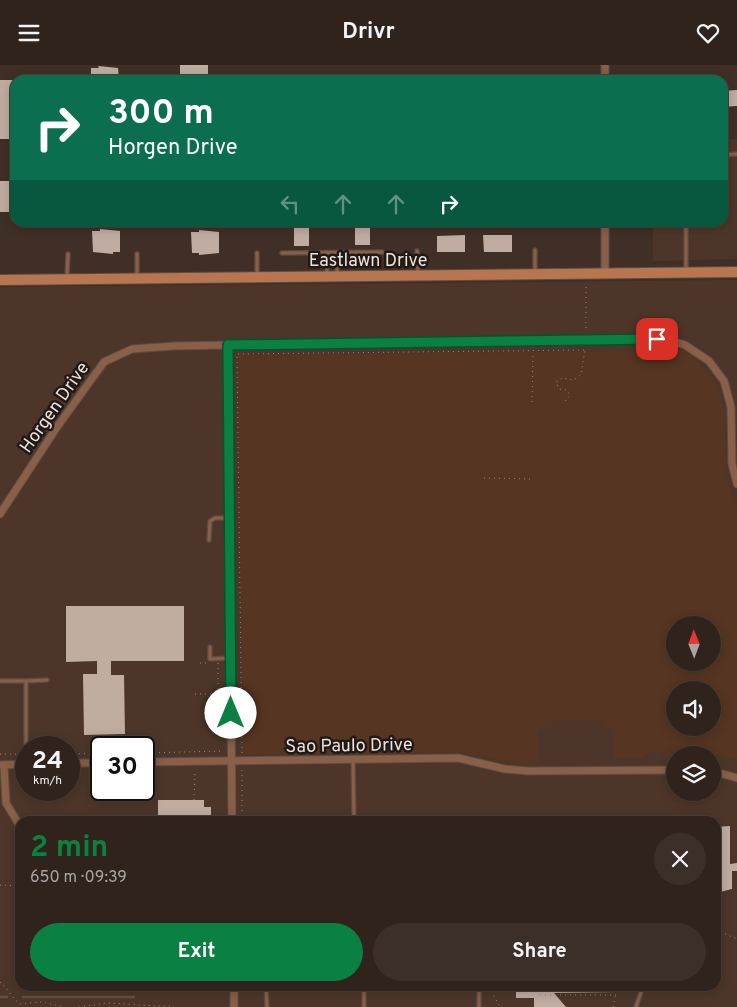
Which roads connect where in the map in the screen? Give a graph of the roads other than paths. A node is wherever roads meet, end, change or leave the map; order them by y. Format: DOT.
graph roads {
  1 [pos="605,227"];
  2 [pos="686,227"];
  3 [pos="535,250"];
  4 [pos="418,251"];
  5 [pos="382,252"];
  6 [pos="257,253"];
  7 [pos="282,253"];
  8 [pos="327,253"];
  9 [pos="337,253"];
  10 [pos="68,254"];
  11 [pos="136,254"];
  12 [pos="686,272"];
  13 [pos="737,272"];
  14 [pos="605,273"];
  15 [pos="535,275"];
  16 [pos="418,276"];
  17 [pos="257,277"];
  18 [pos="332,277"];
  19 [pos="137,278"];
  20 [pos="67,279"];
  21 [pos="0,280"];
  22 [pos="228,345"];
  23 [pos="737,484"];
  24 [pos="0,514"];
  25 [pos="230,518"];
  26 [pos="209,540"];
  27 [pos="210,647"];
  28 [pos="230,658"];
  29 [pos="47,680"];
  30 [pos="0,681"];
  31 [pos="26,681"];
  32 [pos="26,736"];
  33 [pos="353,760"];
  34 [pos="231,761"];
  35 [pos="155,762"];
  36 [pos="15,764"];
  37 [pos="2,765"];
  38 [pos="666,770"];
  39 [pos="721,774"];
  40 [pos="737,778"];
  41 [pos="232,816"];
  42 [pos="354,816"];
  43 [pos="15,818"];
  44 [pos="234,991"];
  45 [pos="266,991"];
  46 [pos="364,991"];
  47 [pos="479,991"];
  48 [pos="641,991"];
  49 [pos="234,1007"];
  50 [pos="267,1007"];
  51 [pos="364,1007"];
  52 [pos="479,1007"];
  53 [pos="636,1007"];
  1 -- 14 [label="street"];
  2 -- 12 [label="lane"];
  3 -- 15 [label="lane"];
  4 -- 16 [label="lane"];
  5 -- 9 [label="lane"];
  6 -- 17 [label="lane"];
  7 -- 8 [label="lane"];
  8 -- 9 [label="lane"];
  8 -- 18 [label="lane"];
  9 -- 18 [label="lane"];
  10 -- 20 [label="lane"];
  11 -- 19 [label="lane"];
  12 -- 13 [label="street, Eastlawn Drive"];
  12 -- 14 [label="street, Eastlawn Drive"];
  14 -- 15 [label="street, Eastlawn Drive"];
  15 -- 16 [label="street, Eastlawn Drive"];
  16 -- 18 [label="street, Eastlawn Drive"];
  17 -- 18 [label="street, Eastlawn Drive"];
  17 -- 19 [label="street, Eastlawn Drive"];
  19 -- 20 [label="street, Eastlawn Drive"];
  20 -- 21 [label="street, Eastlawn Drive"];
  22 -- 23 [label="street, Horgen Drive"];
  22 -- 24 [label="street, Horgen Drive"];
  22 -- 25 [label="street"];
  25 -- 26 [label="lane"];
  25 -- 28 [label="street"];
  27 -- 28 [label="lane"];
  28 -- 34 [label="street"];
  29 -- 31 [label="lane"];
  30 -- 31 [label="lane"];
  31 -- 32 [label="lane"];
  33 -- 34 [label="street, Sao Paulo Drive"];
  33 -- 38 [label="street, Sao Paulo Drive"];
  33 -- 42 [label="lane"];
  34 -- 35 [label="street, Sao Paulo Drive"];
  34 -- 41 [label="street"];
  36 -- 37 [label="street"];
  37 -- 43 [label="street"];
  39 -- 40 [label="street"];
  44 -- 49 [label="street"];
  45 -- 50 [label="lane"];
  46 -- 51 [label="lane"];
  47 -- 52 [label="lane"];
  48 -- 53 [label="lane"];
}
